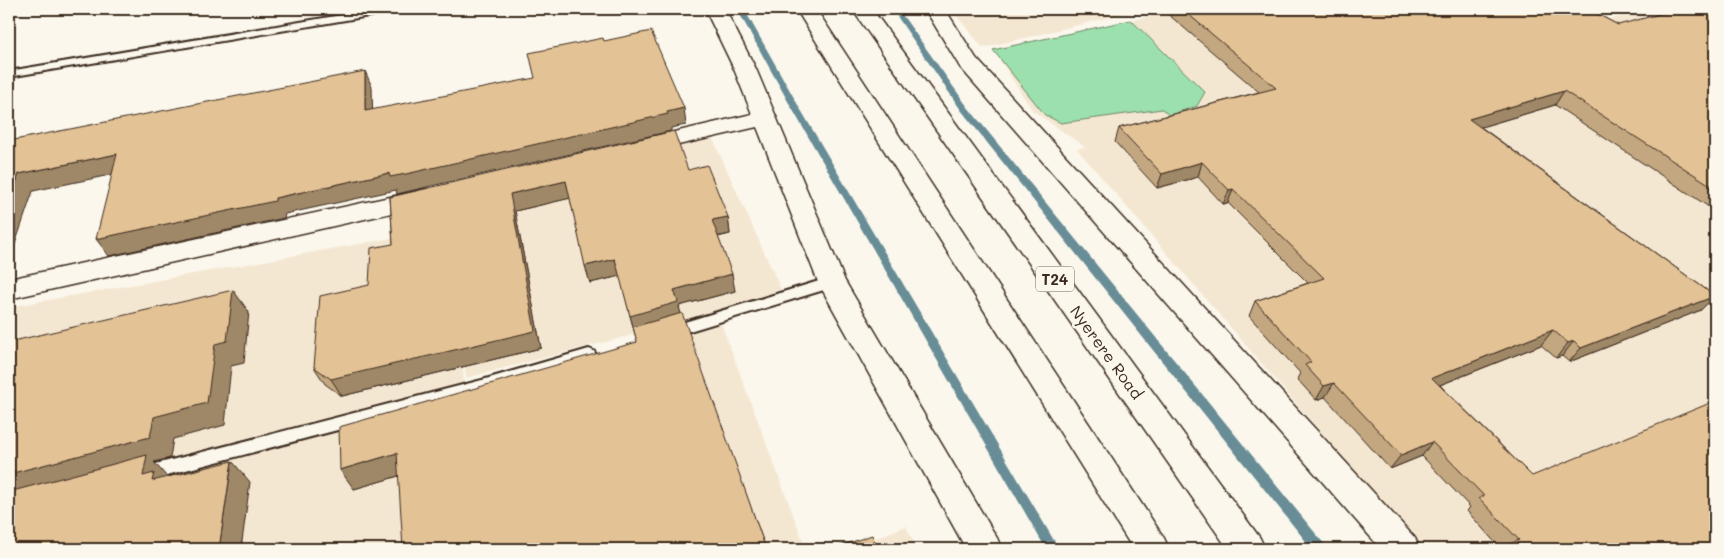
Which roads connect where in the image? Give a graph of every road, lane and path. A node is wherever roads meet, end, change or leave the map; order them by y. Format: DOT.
graph roads {
  1 [pos="393,9"];
  2 [pos="715,9"];
  3 [pos="806,9"];
  4 [pos="862,9"];
  5 [pos="934,9"];
  6 [pos="9,74"];
  7 [pos="765,118"];
  8 [pos="613,153"];
  9 [pos="452,191"];
  10 [pos="832,282"];
  11 [pos="9,289"];
  12 [pos="651,338"];
  13 [pos="604,351"];
  14 [pos="125,479"];
  15 [pos="985,549"];
  16 [pos="1152,549"];
  17 [pos="1248,549"];
  18 [pos="1403,549"];
  1 -- 6 [label="lane"];
  2 -- 7 [label="main road"];
  3 -- 16 [label="main road"];
  4 -- 17 [label="main road, Nyerere Road / T24"];
  5 -- 18 [label="main road"];
  7 -- 8 [label="main road"];
  7 -- 10 [label="main road"];
  9 -- 11 [label="main road"];
  10 -- 12 [label="lane"];
  10 -- 15 [label="main road"];
  13 -- 14 [label="lane"];
}
